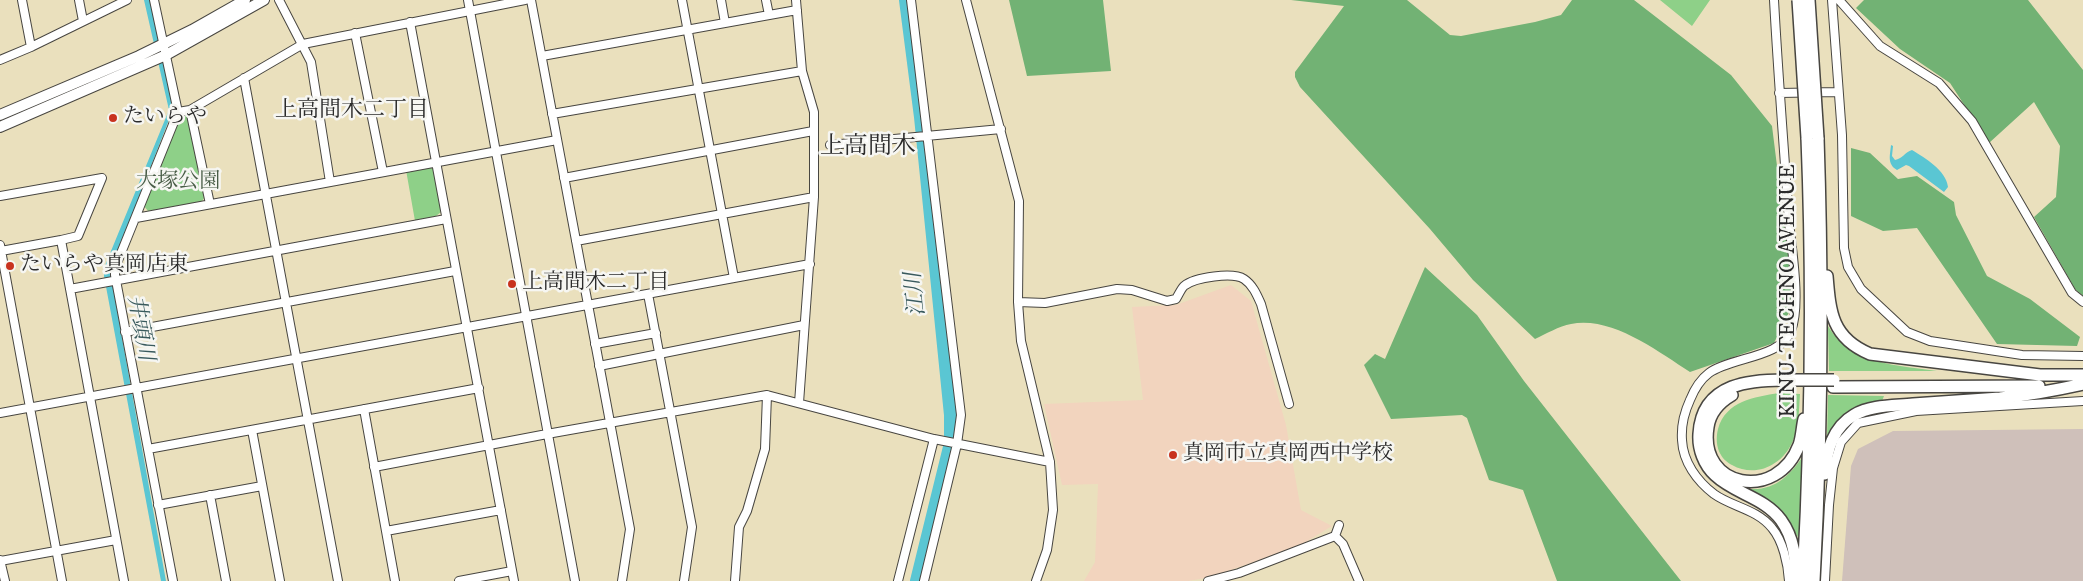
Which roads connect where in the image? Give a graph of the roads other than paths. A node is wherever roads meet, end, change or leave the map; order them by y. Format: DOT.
graph roads {
  1 [pos="22,0"];
  2 [pos="79,0"];
  3 [pos="127,0"];
  4 [pos="154,0"];
  5 [pos="245,0"];
  6 [pos="264,0"];
  7 [pos="279,0"];
  8 [pos="468,0"];
  9 [pos="525,0"];
  10 [pos="531,0"];
  11 [pos="682,0"];
  12 [pos="721,0"];
  13 [pos="766,0"];
  14 [pos="796,0"];
  15 [pos="912,0"];
  16 [pos="966,0"];
  17 [pos="1774,0"];
  18 [pos="1798,0"];
  19 [pos="1810,0"];
  20 [pos="1832,0"];
  21 [pos="1839,0"];
  22 [pos="470,10"];
  23 [pos="798,10"];
  24 [pos="769,15"];
  25 [pos="83,21"];
  26 [pos="410,22"];
  27 [pos="725,23"];
  28 [pos="687,30"];
  29 [pos="355,33"];
  30 [pos="303,44"];
  31 [pos="31,47"];
  32 [pos="165,50"];
  33 [pos="542,56"];
  34 [pos="0,60"];
  35 [pos="802,70"];
  36 [pos="244,78"];
  37 [pos="698,88"];
  38 [pos="1838,92"];
  39 [pos="1779,93"];
  40 [pos="190,110"];
  41 [pos="178,112"];
  42 [pos="552,114"];
  43 [pos="0,115"];
  44 [pos="0,126"];
  45 [pos="1001,129"];
  46 [pos="813,131"];
  47 [pos="927,136"];
  48 [pos="1813,138"];
  49 [pos="557,140"];
  50 [pos="830,145"];
  51 [pos="710,150"];
  52 [pos="496,151"];
  53 [pos="436,162"];
  54 [pos="382,172"];
  55 [pos="564,178"];
  56 [pos="330,182"];
  57 [pos="266,194"];
  58 [pos="0,196"];
  59 [pos="814,197"];
  60 [pos="210,204"];
  61 [pos="1820,206"];
  62 [pos="722,214"];
  63 [pos="136,218"];
  64 [pos="446,219"];
  65 [pos="61,240"];
  66 [pos="576,241"];
  67 [pos="0,248"];
  68 [pos="276,250"];
  69 [pos="810,264"];
  70 [pos="456,271"];
  71 [pos="734,278"];
  72 [pos="116,280"];
  73 [pos="70,289"];
  74 [pos="648,294"];
  75 [pos="1018,302"];
  76 [pos="2083,302"];
  77 [pos="287,303"];
  78 [pos="588,305"];
  79 [pos="526,316"];
  80 [pos="804,325"];
  81 [pos="468,327"];
  82 [pos="125,332"];
  83 [pos="656,333"];
  84 [pos="595,344"];
  85 [pos="660,354"];
  86 [pos="2083,356"];
  87 [pos="297,359"];
  88 [pos="599,366"];
  89 [pos="2060,376"];
  90 [pos="2082,381"];
  91 [pos="1793,383"];
  92 [pos="1834,383"];
  93 [pos="479,388"];
  94 [pos="137,389"];
  95 [pos="767,395"];
  96 [pos="90,396"];
  97 [pos="1811,401"];
  98 [pos="2083,401"];
  99 [pos="798,403"];
  100 [pos="1289,404"];
  101 [pos="30,408"];
  102 [pos="364,409"];
  103 [pos="670,412"];
  104 [pos="0,413"];
  105 [pos="308,420"];
  106 [pos="609,423"];
  107 [pos="252,430"];
  108 [pos="548,434"];
  109 [pos="934,439"];
  110 [pos="957,444"];
  111 [pos="489,445"];
  112 [pos="148,449"];
  113 [pos="1050,462"];
  114 [pos="374,468"];
  115 [pos="262,486"];
  116 [pos="210,495"];
  117 [pos="158,505"];
  118 [pos="501,510"];
  119 [pos="1817,515"];
  120 [pos="1339,525"];
  121 [pos="386,531"];
  122 [pos="1335,536"];
  123 [pos="116,540"];
  124 [pos="56,550"];
  125 [pos="0,560"];
  126 [pos="512,571"];
  127 [pos="5,581"];
  128 [pos="62,581"];
  129 [pos="124,581"];
  130 [pos="173,581"];
  131 [pos="226,581"];
  132 [pos="280,581"];
  133 [pos="338,581"];
  134 [pos="395,581"];
  135 [pos="459,581"];
  136 [pos="514,581"];
  137 [pos="575,581"];
  138 [pos="622,581"];
  139 [pos="684,581"];
  140 [pos="735,581"];
  141 [pos="898,581"];
  142 [pos="924,581"];
  143 [pos="1036,581"];
  144 [pos="1208,581"];
  145 [pos="1359,581"];
  146 [pos="1789,581"];
  147 [pos="1796,581"];
  148 [pos="1803,581"];
  149 [pos="1814,581"];
  150 [pos="1825,581"];
  1 -- 31 [label="street"];
  2 -- 25 [label="street"];
  3 -- 25 [label="street"];
  4 -- 32 [label="street"];
  5 -- 32 [label="main road"];
  6 -- 32 [label="main road"];
  7 -- 30 [label="street"];
  8 -- 22 [label="street"];
  9 -- 22 [label="street"];
  10 -- 33 [label="street"];
  11 -- 28 [label="street"];
  12 -- 27 [label="street"];
  13 -- 24 [label="street"];
  14 -- 23 [label="street"];
  15 -- 47 [label="street"];
  16 -- 45 [label="street"];
  17 -- 39 [label="street"];
  18 -- 48 [label="highway, KINU-TECHNO AVENUE, bridge"];
  19 -- 48 [label="highway, KINU-TECHNO AVENUE, bridge"];
  20 -- 38 [label="street"];
  21 -- 76 [label="street"];
  22 -- 26 [label="street"];
  22 -- 52 [label="street"];
  23 -- 24 [label="street"];
  23 -- 35 [label="street"];
  24 -- 27 [label="street"];
  25 -- 31 [label="street"];
  26 -- 29 [label="street"];
  26 -- 53 [label="street"];
  27 -- 28 [label="street"];
  28 -- 33 [label="street"];
  28 -- 37 [label="street"];
  29 -- 30 [label="street"];
  29 -- 54 [label="street"];
  30 -- 36 [label="street"];
  30 -- 56 [label="street"];
  31 -- 34 [label="street"];
  32 -- 41 [label="street"];
  32 -- 43 [label="main road"];
  32 -- 44 [label="main road"];
  33 -- 42 [label="street"];
  35 -- 37 [label="street"];
  35 -- 46 [label="street"];
  36 -- 40 [label="street"];
  36 -- 57 [label="street"];
  37 -- 42 [label="street"];
  37 -- 51 [label="street"];
  38 -- 39 [label="street"];
  38 -- 86 [label="street"];
  39 -- 146 [label="street"];
  40 -- 41 [label="street"];
  40 -- 60 [label="street"];
  41 -- 63 [label="street"];
  42 -- 49 [label="street"];
  45 -- 47 [label="street"];
  45 -- 75 [label="street"];
  46 -- 51 [label="street"];
  46 -- 59 [label="street"];
  47 -- 50 [label="street"];
  47 -- 110 [label="street"];
  48 -- 61 [label="highway, KINU-TECHNO AVENUE"];
  48 -- 97 [label="highway, KINU-TECHNO AVENUE"];
  49 -- 52 [label="street"];
  49 -- 55 [label="street"];
  51 -- 55 [label="street"];
  51 -- 62 [label="street"];
  52 -- 53 [label="street"];
  52 -- 79 [label="street"];
  53 -- 54 [label="street"];
  53 -- 64 [label="street"];
  54 -- 56 [label="street"];
  55 -- 66 [label="street"];
  56 -- 57 [label="street"];
  57 -- 60 [label="street"];
  57 -- 68 [label="street"];
  58 -- 65 [label="street"];
  59 -- 62 [label="street"];
  59 -- 69 [label="street"];
  60 -- 63 [label="street"];
  61 -- 89 [label="highway"];
  61 -- 119 [label="highway, KINU-TECHNO AVENUE"];
  62 -- 66 [label="street"];
  62 -- 71 [label="street"];
  63 -- 72 [label="street"];
  64 -- 68 [label="street"];
  64 -- 70 [label="street"];
  65 -- 67 [label="street"];
  65 -- 73 [label="street"];
  66 -- 78 [label="street"];
  67 -- 101 [label="street"];
  68 -- 72 [label="street"];
  68 -- 77 [label="street"];
  69 -- 71 [label="street"];
  69 -- 80 [label="street"];
  70 -- 77 [label="street"];
  70 -- 81 [label="street"];
  71 -- 74 [label="street"];
  72 -- 73 [label="street"];
  72 -- 82 [label="street"];
  73 -- 96 [label="street"];
  74 -- 78 [label="street"];
  74 -- 83 [label="street"];
  75 -- 100 [label="street"];
  75 -- 113 [label="street"];
  77 -- 82 [label="street"];
  77 -- 87 [label="street"];
  78 -- 79 [label="street"];
  78 -- 84 [label="street"];
  79 -- 81 [label="street"];
  79 -- 108 [label="street"];
  80 -- 85 [label="street"];
  80 -- 99 [label="street"];
  81 -- 87 [label="street"];
  81 -- 93 [label="street"];
  82 -- 94 [label="street"];
  83 -- 84 [label="street"];
  83 -- 85 [label="street"];
  84 -- 88 [label="street"];
  85 -- 88 [label="street"];
  85 -- 103 [label="street"];
  87 -- 94 [label="street"];
  87 -- 105 [label="street"];
  88 -- 106 [label="street"];
  89 -- 90 [label="highway"];
  89 -- 92 [label="highway"];
  90 -- 92 [label="highway"];
  90 -- 119 [label="highway"];
  91 -- 92 [label="highway, bridge"];
  91 -- 97 [label="highway"];
  91 -- 147 [label="highway"];
  93 -- 102 [label="street"];
  93 -- 111 [label="street"];
  94 -- 96 [label="street"];
  94 -- 112 [label="street"];
  95 -- 99 [label="street"];
  95 -- 103 [label="street"];
  95 -- 140 [label="street"];
  96 -- 101 [label="street"];
  96 -- 123 [label="street"];
  97 -- 148 [label="highway, KINU-TECHNO AVENUE"];
  98 -- 150 [label="street"];
  99 -- 109 [label="street"];
  101 -- 104 [label="street"];
  101 -- 124 [label="street"];
  102 -- 105 [label="street"];
  102 -- 114 [label="street"];
  103 -- 106 [label="street"];
  103 -- 139 [label="street"];
  105 -- 107 [label="street"];
  105 -- 133 [label="street"];
  106 -- 108 [label="street"];
  106 -- 138 [label="street"];
  107 -- 112 [label="street"];
  107 -- 115 [label="street"];
  108 -- 111 [label="street"];
  108 -- 137 [label="street"];
  109 -- 110 [label="street"];
  109 -- 141 [label="street"];
  110 -- 113 [label="street"];
  110 -- 142 [label="street"];
  111 -- 114 [label="street"];
  111 -- 118 [label="street"];
  112 -- 117 [label="street"];
  113 -- 143 [label="street"];
  114 -- 121 [label="street"];
  115 -- 116 [label="street"];
  115 -- 132 [label="street"];
  116 -- 117 [label="street"];
  116 -- 131 [label="street"];
  117 -- 130 [label="street"];
  118 -- 121 [label="street"];
  118 -- 126 [label="street"];
  119 -- 149 [label="highway, KINU-TECHNO AVENUE"];
  120 -- 122 [label="street"];
  121 -- 134 [label="street"];
  122 -- 144 [label="street"];
  122 -- 145 [label="street"];
  123 -- 124 [label="street"];
  123 -- 129 [label="street"];
  124 -- 125 [label="street"];
  124 -- 128 [label="street"];
  125 -- 127 [label="street"];
  126 -- 135 [label="street"];
  126 -- 136 [label="street"];
}
